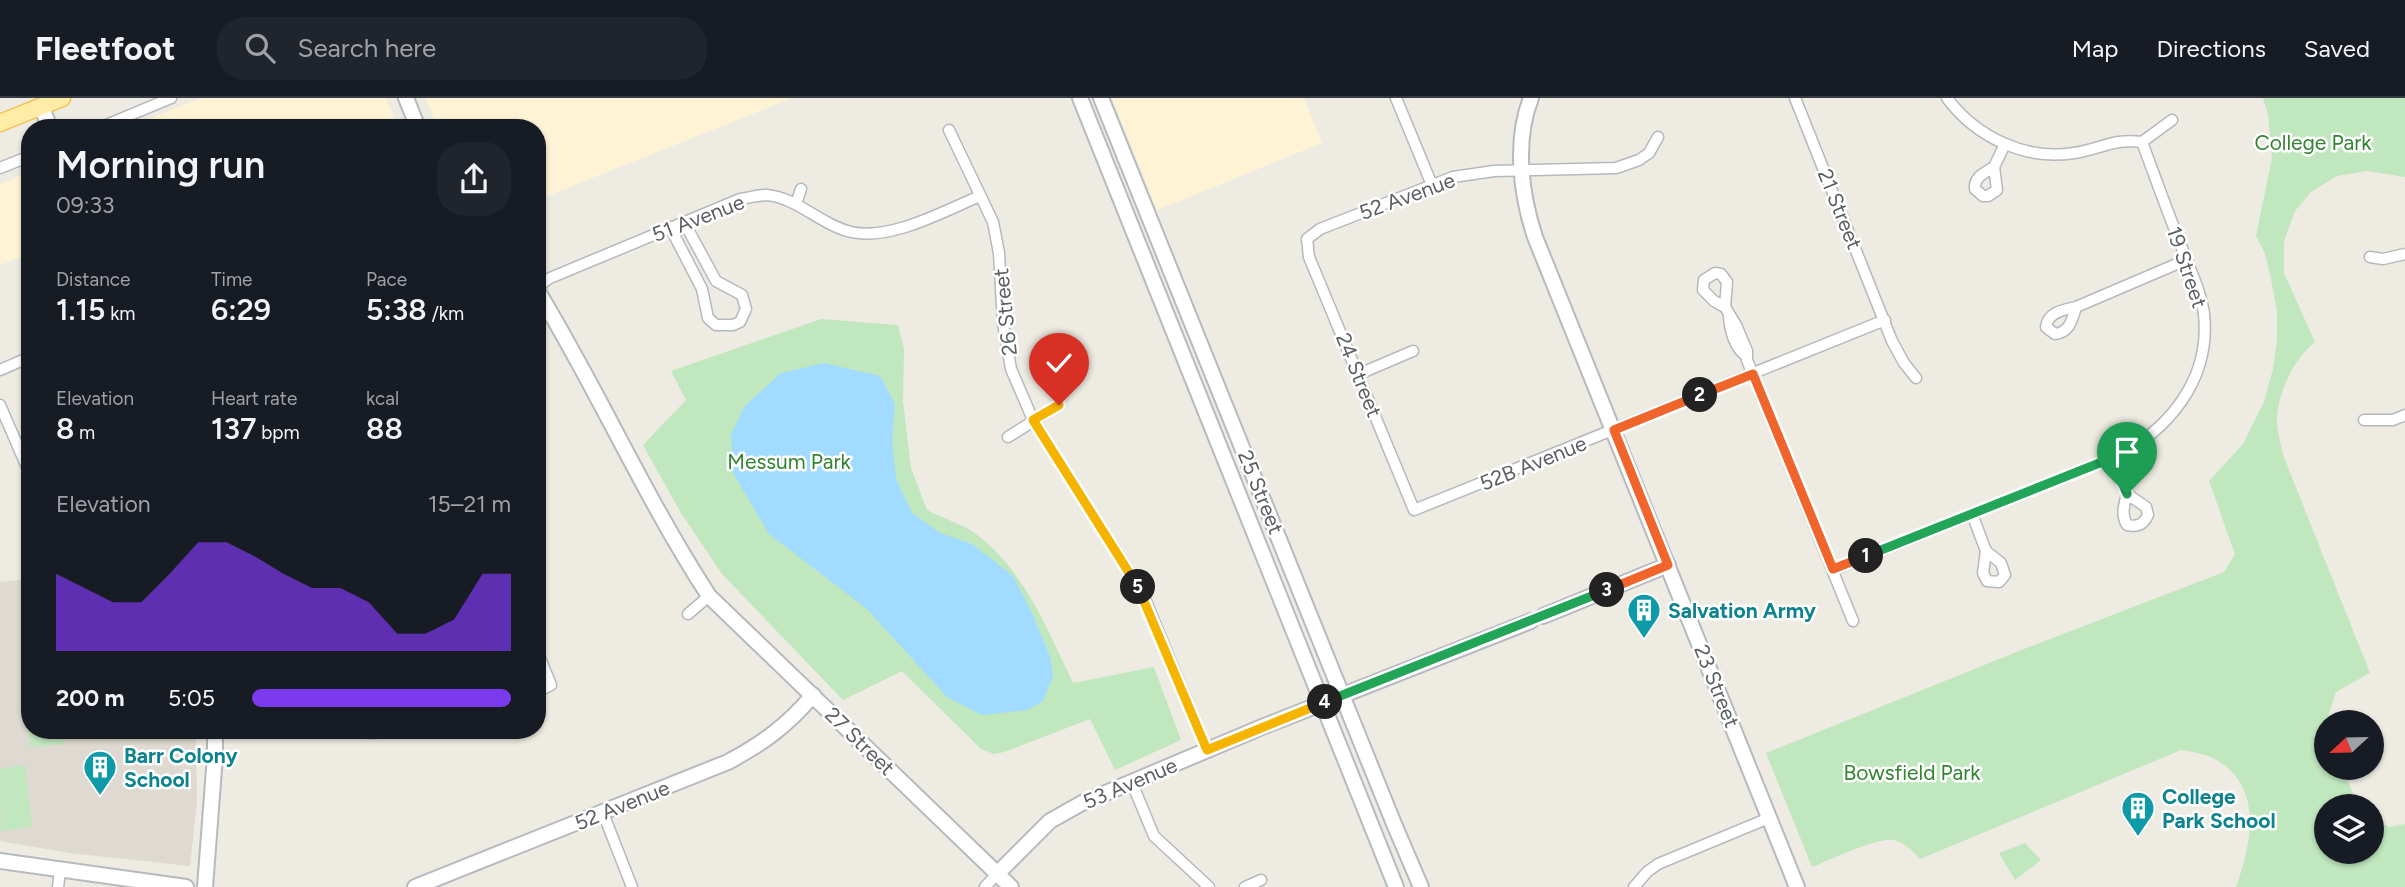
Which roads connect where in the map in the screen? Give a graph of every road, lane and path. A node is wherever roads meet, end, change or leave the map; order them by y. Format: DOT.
graph roads {
  1 [pos="62,98"];
  2 [pos="172,98"];
  3 [pos="406,98"];
  4 [pos="1080,98"];
  5 [pos="1101,98"];
  6 [pos="1396,98"];
  7 [pos="1531,98"];
  8 [pos="1795,98"];
  9 [pos="1947,98"];
  10 [pos="41,106"];
  11 [pos="46,119"];
  12 [pos="121,119"];
  13 [pos="414,119"];
  14 [pos="2172,120"];
  15 [pos="0,123"];
  16 [pos="949,130"];
  17 [pos="1658,137"];
  18 [pos="2142,142"];
  19 [pos="2005,144"];
  20 [pos="21,160"];
  21 [pos="1994,167"];
  22 [pos="0,169"];
  23 [pos="1522,170"];
  24 [pos="1432,185"];
  25 [pos="801,189"];
  26 [pos="980,196"];
  27 [pos="796,204"];
  28 [pos="684,222"];
  29 [pos="670,227"];
  30 [pos="1307,239"];
  31 [pos="699,251"];
  32 [pos="2405,254"];
  33 [pos="2370,257"];
  34 [pos="685,260"];
  35 [pos="2186,260"];
  36 [pos="546,280"];
  37 [pos="716,281"];
  38 [pos="702,289"];
  39 [pos="546,304"];
  40 [pos="2076,307"];
  41 [pos="1727,312"];
  42 [pos="1885,320"];
  43 [pos="1413,351"];
  44 [pos="21,361"];
  45 [pos="0,370"];
  46 [pos="1359,374"];
  47 [pos="1753,374"];
  48 [pos="1916,378"];
  49 [pos="0,405"];
  50 [pos="1059,405"];
  51 [pos="2405,415"];
  52 [pos="1033,420"];
  53 [pos="2364,420"];
  54 [pos="1614,430"];
  55 [pos="1008,437"];
  56 [pos="21,453"];
  57 [pos="2112,458"];
  58 [pos="2127,494"];
  59 [pos="1414,510"];
  60 [pos="1972,514"];
  61 [pos="1986,551"];
  62 [pos="1668,565"];
  63 [pos="1833,569"];
  64 [pos="709,596"];
  65 [pos="688,614"];
  66 [pos="1853,621"];
  67 [pos="546,673"];
  68 [pos="546,688"];
  69 [pos="813,695"];
  70 [pos="1342,695"];
  71 [pos="1324,703"];
  72 [pos="215,739"];
  73 [pos="1207,750"];
  74 [pos="1132,783"];
  75 [pos="603,813"];
  76 [pos="1769,818"];
  77 [pos="0,862"];
  78 [pos="60,871"];
  79 [pos="997,874"];
  80 [pos="1261,880"];
  81 [pos="58,887"];
  82 [pos="186,887"];
  83 [pos="205,887"];
  84 [pos="415,887"];
  85 [pos="632,887"];
  86 [pos="985,887"];
  87 [pos="1011,887"];
  88 [pos="1209,887"];
  89 [pos="1245,887"];
  90 [pos="1396,887"];
  91 [pos="1421,887"];
  92 [pos="1634,887"];
  93 [pos="1797,887"];
  1 -- 10 [label="main road"];
  2 -- 12 [label="street"];
  3 -- 13 [label="street"];
  4 -- 71 [label="street, 25 Street"];
  5 -- 70 [label="street, 25 Street"];
  6 -- 24 [label="street"];
  7 -- 23 [label="street"];
  8 -- 42 [label="street, 21 Street"];
  9 -- 19 [label="street"];
  10 -- 11 [label="street"];
  10 -- 15 [label="main road"];
  14 -- 18 [label="street"];
  16 -- 26 [label="street, 26 Street"];
  17 -- 23 [label="street, 52 Avenue"];
  18 -- 19 [label="street"];
  18 -- 35 [label="street, 19 Street"];
  19 -- 21 [label="street"];
  20 -- 22 [label="street"];
  23 -- 24 [label="street, 52 Avenue"];
  23 -- 54 [label="street, 23 Street"];
  24 -- 30 [label="street, 52 Avenue"];
  25 -- 27 [label="street"];
  26 -- 27 [label="street, 51 Avenue"];
  26 -- 52 [label="street, 26 Street"];
  27 -- 28 [label="street, 51 Avenue"];
  28 -- 29 [label="street, 51 Avenue"];
  28 -- 31 [label="street"];
  29 -- 34 [label="street"];
  29 -- 36 [label="street, 51 Avenue"];
  30 -- 46 [label="street, 24 Street"];
  31 -- 34 [label="street"];
  31 -- 37 [label="street"];
  32 -- 33 [label="street"];
  34 -- 38 [label="street"];
  35 -- 40 [label="street"];
  35 -- 57 [label="street, 19 Street"];
  37 -- 38 [label="street"];
  37 -- 38 [label="street"];
  39 -- 64 [label="street, 27 Street"];
  41 -- 47 [label="street"];
  42 -- 47 [label="street, 52B Avenue"];
  42 -- 48 [label="street, 21 Street"];
  43 -- 46 [label="street"];
  44 -- 45 [label="street"];
  46 -- 59 [label="street, 24 Street"];
  47 -- 54 [label="street, 52B Avenue"];
  47 -- 63 [label="street"];
  49 -- 56 [label="street"];
  50 -- 52 [label="street"];
  51 -- 53 [label="street"];
  52 -- 55 [label="street"];
  52 -- 73 [label="street, 26 Street"];
  54 -- 59 [label="street, 52B Avenue"];
  54 -- 62 [label="street, 23 Street"];
  57 -- 58 [label="street"];
  57 -- 60 [label="street"];
  60 -- 61 [label="street"];
  60 -- 63 [label="street"];
  62 -- 70 [label="street, 53 Avenue"];
  62 -- 76 [label="street, 23 Street"];
  63 -- 66 [label="street"];
  64 -- 65 [label="street"];
  64 -- 69 [label="street, 27 Street"];
  67 -- 68 [label="street"];
  69 -- 75 [label="street, 52 Avenue"];
  69 -- 79 [label="street, 27 Street"];
  70 -- 71 [label="street, 53 Avenue"];
  70 -- 91 [label="street, 25 Street"];
  71 -- 73 [label="street, 53 Avenue"];
  71 -- 90 [label="street, 25 Street"];
  72 -- 83 [label="street"];
  73 -- 74 [label="street, 53 Avenue"];
  74 -- 79 [label="street, 53 Avenue"];
  74 -- 88 [label="street"];
  75 -- 84 [label="street, 52 Avenue"];
  75 -- 85 [label="street"];
  76 -- 92 [label="street"];
  76 -- 93 [label="street, 23 Street"];
  77 -- 78 [label="street"];
  78 -- 81 [label="street"];
  78 -- 82 [label="street"];
  79 -- 86 [label="street, 53 Avenue"];
  79 -- 87 [label="street, 27 Street"];
  80 -- 89 [label="street"];
}
